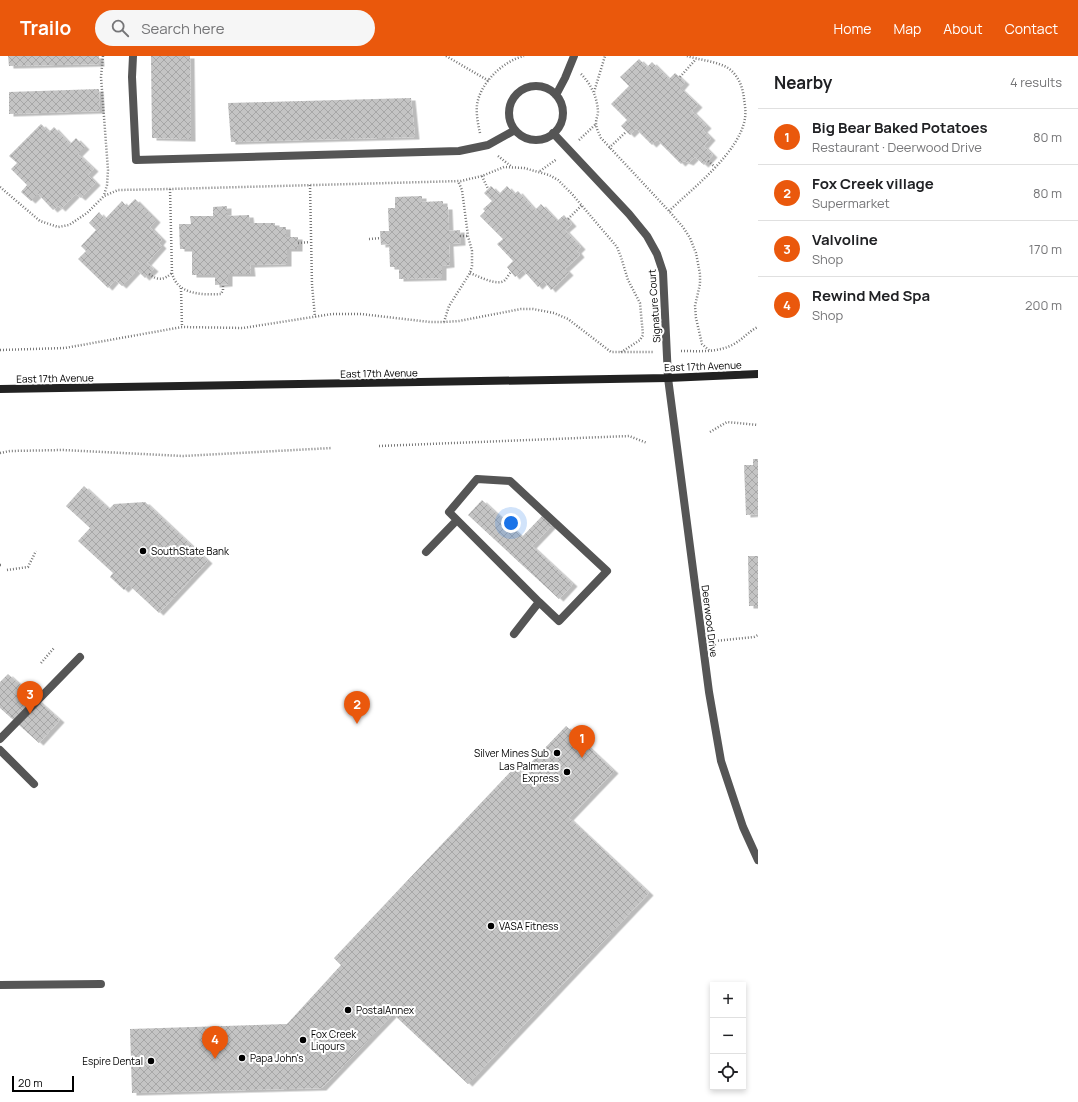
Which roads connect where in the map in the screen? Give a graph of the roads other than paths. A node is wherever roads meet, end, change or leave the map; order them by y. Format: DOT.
graph roads {
  1 [pos="133,56"];
  2 [pos="574,56"];
  3 [pos="556,95"];
  4 [pos="515,130"];
  5 [pos="553,133"];
  6 [pos="758,374"];
  7 [pos="668,378"];
  8 [pos="0,389"];
  9 [pos="456,520"];
  10 [pos="426,552"];
  11 [pos="539,602"];
  12 [pos="514,634"];
  13 [pos="80,657"];
  14 [pos="0,740"];
  15 [pos="0,750"];
  16 [pos="34,784"];
  17 [pos="758,860"];
  18 [pos="101,984"];
  19 [pos="0,985"];
  1 -- 4 [label="street"];
  2 -- 3 [label="street"];
  3 -- 4 [label="street"];
  3 -- 5 [label="street"];
  4 -- 5 [label="street"];
  5 -- 7 [label="street, Signature Court"];
  6 -- 7 [label="main road, East 17th Avenue"];
  7 -- 8 [label="main road, East 17th Avenue"];
  7 -- 17 [label="street, Deerwood Drive"];
  9 -- 10 [label="street"];
  9 -- 11 [label="street"];
  9 -- 11 [label="street"];
  11 -- 12 [label="street"];
  13 -- 14 [label="street"];
  15 -- 16 [label="street"];
  18 -- 19 [label="street"];
}
